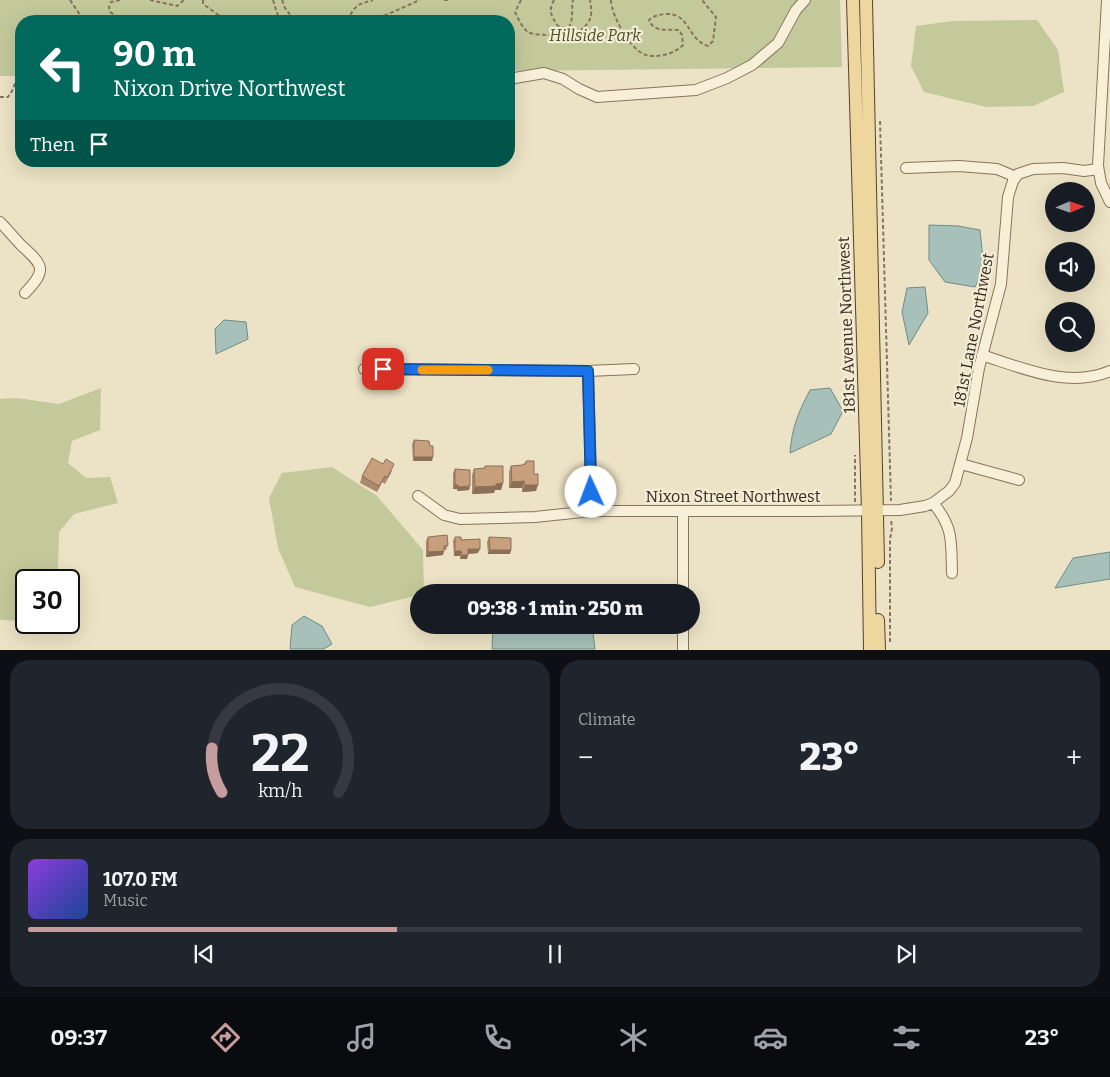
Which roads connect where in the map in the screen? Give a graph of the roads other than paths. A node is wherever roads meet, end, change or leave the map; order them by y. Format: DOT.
graph roads {
  1 [pos="805,0"];
  2 [pos="854,0"];
  3 [pos="866,0"];
  4 [pos="1107,0"];
  5 [pos="515,79"];
  6 [pos="906,168"];
  7 [pos="1098,169"];
  8 [pos="1016,177"];
  9 [pos="1110,202"];
  10 [pos="0,222"];
  11 [pos="26,293"];
  12 [pos="982,355"];
  13 [pos="364,369"];
  14 [pos="634,369"];
  15 [pos="588,371"];
  16 [pos="1110,371"];
  17 [pos="961,464"];
  18 [pos="1019,480"];
  19 [pos="418,496"];
  20 [pos="933,503"];
  21 [pos="592,510"];
  22 [pos="683,511"];
  23 [pos="877,512"];
  24 [pos="952,573"];
  25 [pos="683,584"];
  26 [pos="683,634"];
  27 [pos="683,650"];
  28 [pos="870,650"];
  29 [pos="879,650"];
  1 -- 5 [label="street"];
  2 -- 23 [label="main road, 181st Avenue Northwest"];
  3 -- 23 [label="main road, 181st Avenue Northwest"];
  4 -- 7 [label="street"];
  6 -- 8 [label="street"];
  7 -- 8 [label="street"];
  7 -- 9 [label="street"];
  8 -- 12 [label="street, 181st Lane Northwest"];
  10 -- 11 [label="street"];
  12 -- 16 [label="street"];
  12 -- 17 [label="street, 181st Lane Northwest"];
  13 -- 15 [label="street"];
  14 -- 15 [label="street"];
  15 -- 21 [label="street"];
  17 -- 18 [label="street"];
  17 -- 20 [label="street, 181st Lane Northwest"];
  19 -- 21 [label="street, Nixon Street Northwest"];
  20 -- 23 [label="street, 181st Lane Northwest"];
  20 -- 24 [label="street"];
  21 -- 22 [label="street, Nixon Street Northwest"];
  22 -- 23 [label="street, Nixon Street Northwest"];
  22 -- 25 [label="street"];
  23 -- 28 [label="main road, 181st Avenue Northwest"];
  23 -- 29 [label="main road, 181st Avenue Northwest"];
  26 -- 27 [label="street"];
}
